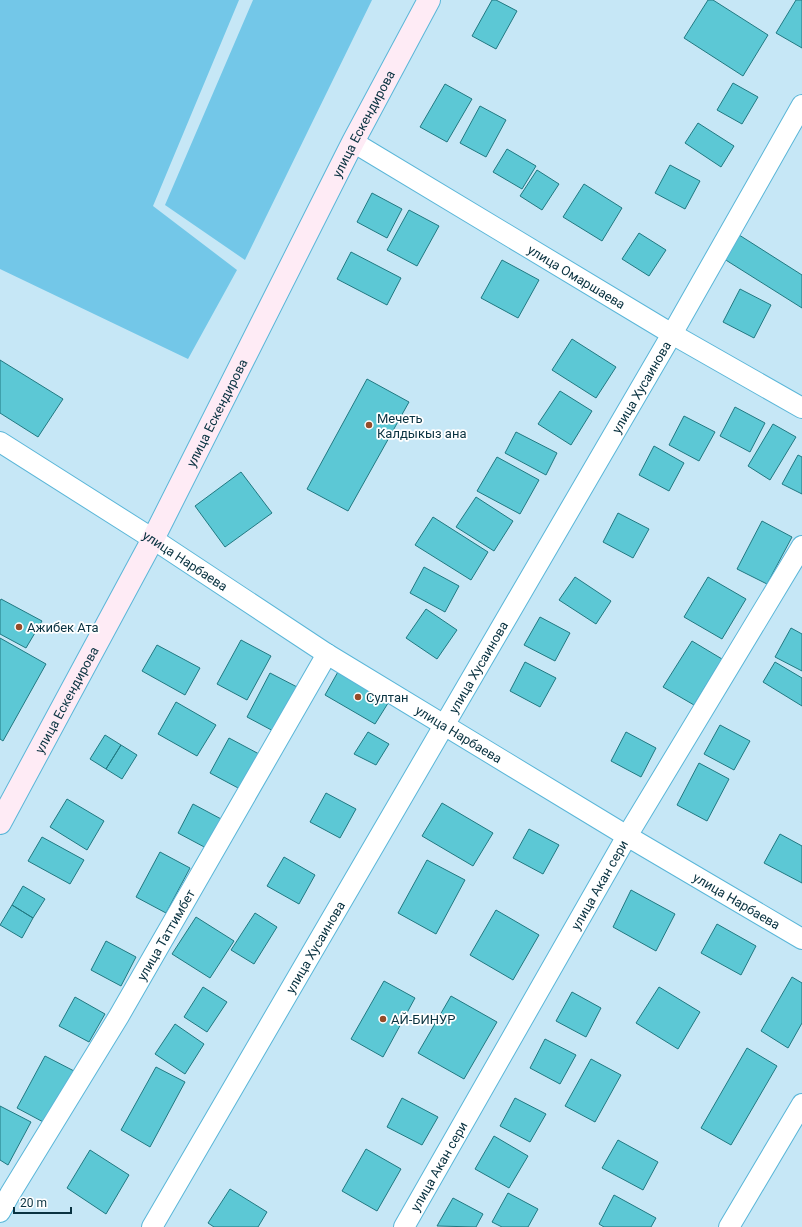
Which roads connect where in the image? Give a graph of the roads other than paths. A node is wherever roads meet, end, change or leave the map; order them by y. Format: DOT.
graph roads {
  1 [pos="429,0"];
  2 [pos="799,117"];
  3 [pos="353,142"];
  4 [pos="672,334"];
  5 [pos="802,408"];
  6 [pos="0,442"];
  7 [pos="153,539"];
  8 [pos="802,546"];
  9 [pos="327,654"];
  10 [pos="444,726"];
  11 [pos="0,823"];
  12 [pos="627,836"];
  13 [pos="802,939"];
  14 [pos="802,1104"];
  15 [pos="0,1212"];
  16 [pos="152,1227"];
  17 [pos="404,1227"];
  18 [pos="729,1227"];
  1 -- 3 [label="street, улица Ескендирова"];
  2 -- 4 [label="street, улица Хусаинова"];
  3 -- 4 [label="street, улица Омаршаева"];
  3 -- 7 [label="street, улица Ескендирова"];
  4 -- 5 [label="street, улица Омаршаева"];
  4 -- 10 [label="street, улица Хусаинова"];
  6 -- 7 [label="street, улица Нарбаева"];
  7 -- 9 [label="street, улица Нарбаева"];
  7 -- 11 [label="street, улица Ескендирова"];
  8 -- 12 [label="street, улица Акан сери"];
  9 -- 10 [label="street, улица Нарбаева"];
  9 -- 15 [label="street, улица Таттимбет"];
  10 -- 12 [label="street, улица Нарбаева"];
  10 -- 16 [label="street, улица Хусаинова"];
  12 -- 13 [label="street, улица Нарбаева"];
  12 -- 17 [label="street, улица Акан сери"];
  14 -- 18 [label="street"];
}
